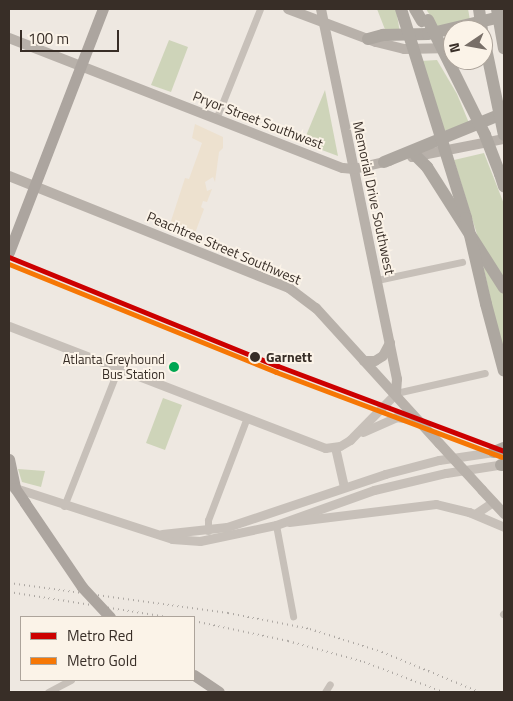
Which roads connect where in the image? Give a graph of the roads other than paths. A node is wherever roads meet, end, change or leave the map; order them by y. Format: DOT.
graph roads {
  1 [pos="103,9"];
  2 [pos="260,9"];
  3 [pos="288,9"];
  4 [pos="321,9"];
  5 [pos="401,9"];
  6 [pos="414,9"];
  7 [pos="497,9"];
  8 [pos="424,16"];
  9 [pos="504,16"];
  10 [pos="324,23"];
  11 [pos="9,38"];
  12 [pos="368,39"];
  13 [pos="443,43"];
  14 [pos="504,48"];
  15 [pos="443,52"];
  16 [pos="81,66"];
  17 [pos="457,70"];
  18 [pos="490,70"];
  19 [pos="504,113"];
  20 [pos="216,118"];
  21 [pos="504,135"];
  22 [pos="504,139"];
  23 [pos="416,156"];
  24 [pos="384,162"];
  25 [pos="354,169"];
  26 [pos="9,176"];
  27 [pos="502,180"];
  28 [pos="34,186"];
  29 [pos="9,252"];
  30 [pos="462,262"];
  31 [pos="377,280"];
  32 [pos="504,288"];
  33 [pos="9,326"];
  34 [pos="390,343"];
  35 [pos="364,361"];
  36 [pos="118,369"];
  37 [pos="504,372"];
  38 [pos="485,373"];
  39 [pos="396,393"];
  40 [pos="246,420"];
  41 [pos="420,420"];
  42 [pos="356,436"];
  43 [pos="335,447"];
  44 [pos="501,450"];
  45 [pos="9,459"];
  46 [pos="503,465"];
  47 [pos="12,487"];
  48 [pos="344,487"];
  49 [pos="493,502"];
  50 [pos="64,506"];
  51 [pos="474,514"];
  52 [pos="504,514"];
  53 [pos="286,522"];
  54 [pos="276,525"];
  55 [pos="504,527"];
  56 [pos="208,536"];
  57 [pos="109,616"];
  58 [pos="293,616"];
  59 [pos="195,677"];
  60 [pos="69,681"];
  61 [pos="330,684"];
  62 [pos="48,692"];
  63 [pos="219,692"];
  64 [pos="325,692"];
  1 -- 16 [label="main road"];
  2 -- 20 [label="street"];
  3 -- 10 [label="main road"];
  4 -- 10 [label="main road, Memorial Drive Southwest"];
  5 -- 37 [label="highway, bridge"];
  6 -- 8 [label="highway"];
  7 -- 14 [label="highway, bridge"];
  8 -- 13 [label="highway, bridge"];
  9 -- 12 [label="highway"];
  10 -- 12 [label="main road"];
  10 -- 25 [label="main road, Memorial Drive Southwest"];
  11 -- 16 [label="main road, Pryor Street Southwest"];
  12 -- 15 [label="main road"];
  16 -- 20 [label="main road, Pryor Street Southwest"];
  16 -- 28 [label="main road"];
  17 -- 27 [label="highway, bridge"];
  18 -- 21 [label="highway, bridge"];
  19 -- 24 [label="highway"];
  20 -- 25 [label="main road, Pryor Street Southwest"];
  22 -- 23 [label="main road"];
  23 -- 24 [label="main road"];
  23 -- 32 [label="highway"];
  24 -- 25 [label="main road"];
  25 -- 31 [label="main road, Memorial Drive Southwest"];
  26 -- 28 [label="main road, Peachtree Street Southwest"];
  28 -- 29 [label="main road"];
  28 -- 35 [label="main road, Peachtree Street Southwest"];
  30 -- 31 [label="street"];
  31 -- 34 [label="main road, Memorial Drive Southwest"];
  33 -- 36 [label="street"];
  34 -- 35 [label="main road"];
  34 -- 39 [label="main road, Memorial Drive Southwest"];
  35 -- 39 [label="main road, Peachtree Street Southwest"];
  36 -- 40 [label="street"];
  36 -- 50 [label="street"];
  38 -- 39 [label="street"];
  39 -- 41 [label="main road, Peachtree Street Southwest"];
  39 -- 42 [label="street"];
  40 -- 43 [label="street"];
  40 -- 56 [label="street"];
  41 -- 42 [label="street"];
  41 -- 49 [label="main road, Peachtree Street Southwest, bridge"];
  42 -- 43 [label="street"];
  43 -- 48 [label="street"];
  44 -- 48 [label="street"];
  45 -- 47 [label="main road"];
  46 -- 53 [label="street"];
  47 -- 50 [label="street"];
  47 -- 57 [label="main road, bridge"];
  48 -- 56 [label="street"];
  49 -- 51 [label="street"];
  49 -- 52 [label="main road, Peachtree Street Southwest"];
  50 -- 56 [label="street"];
  51 -- 53 [label="street"];
  51 -- 55 [label="street"];
  53 -- 54 [label="street"];
  54 -- 56 [label="street"];
  54 -- 58 [label="street"];
  59 -- 63 [label="main road"];
  60 -- 62 [label="street"];
  61 -- 64 [label="street"];
}
